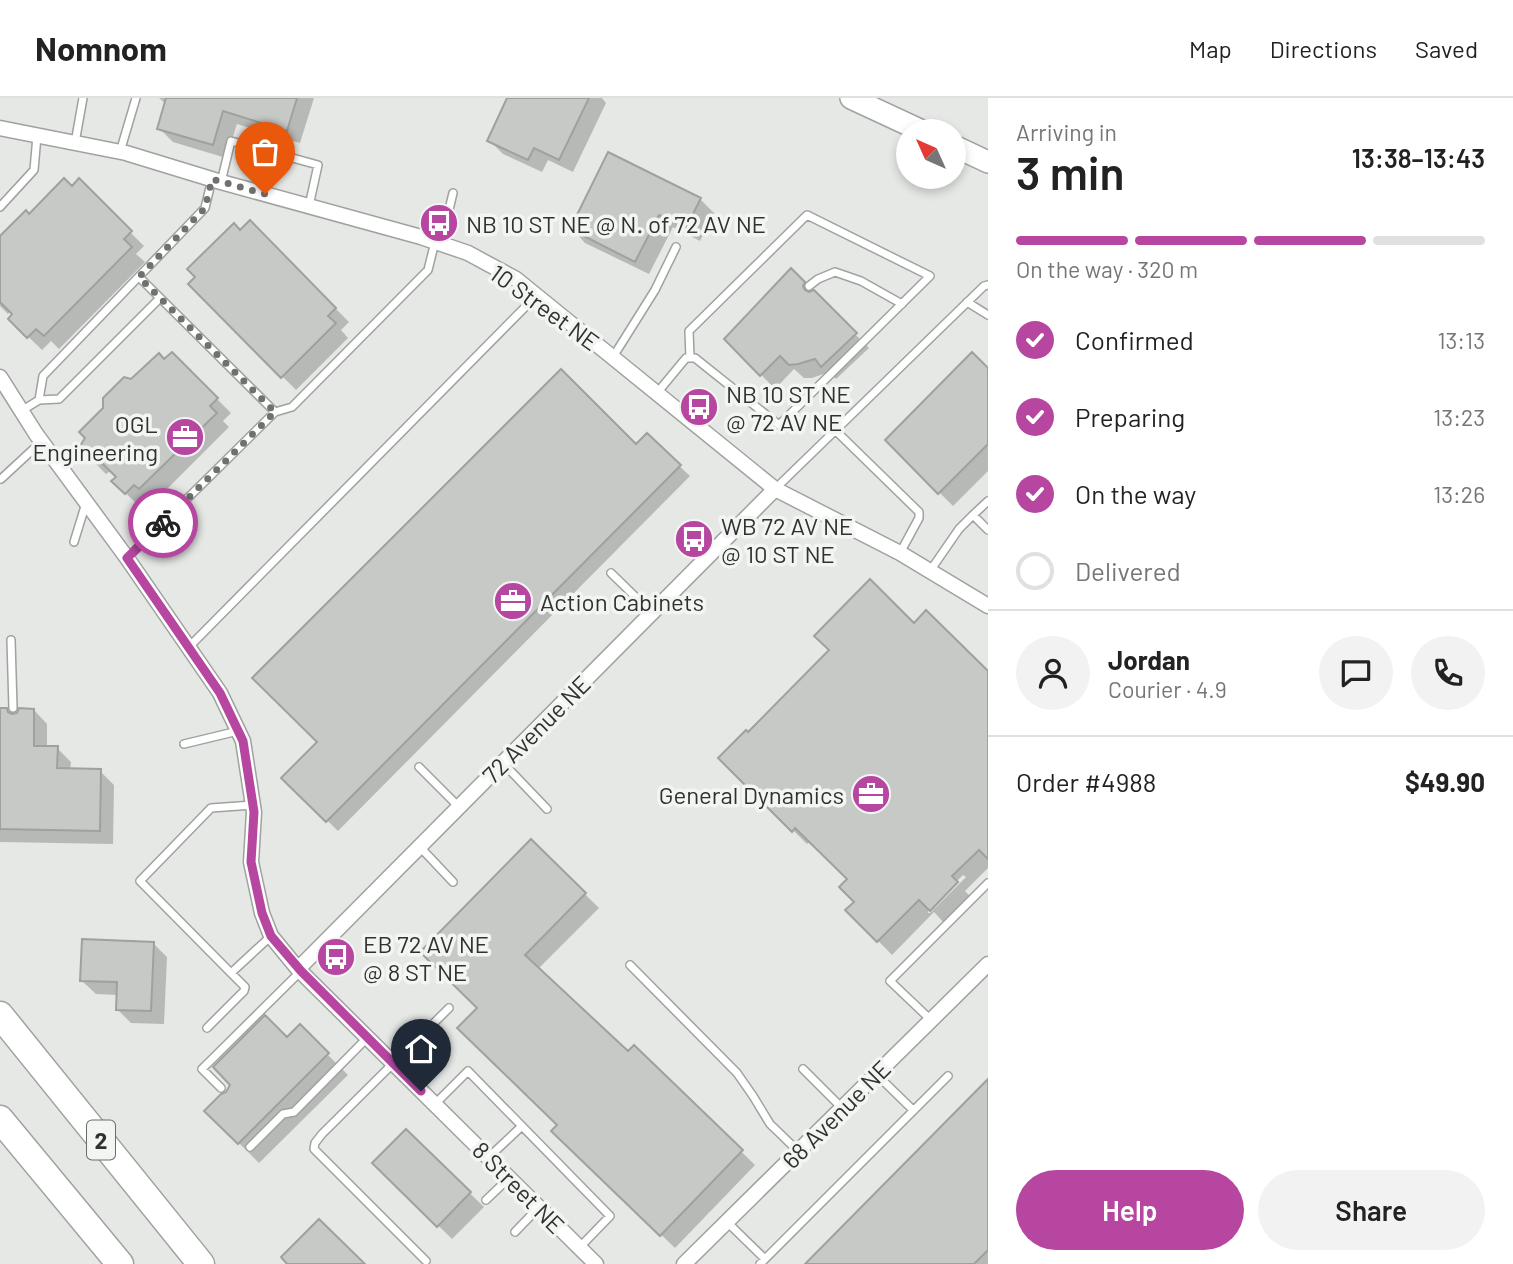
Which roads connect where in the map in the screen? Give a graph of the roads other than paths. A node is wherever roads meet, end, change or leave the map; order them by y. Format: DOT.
graph roads {
  1 [pos="82,98"];
  2 [pos="136,98"];
  3 [pos="851,98"];
  4 [pos="896,119"];
  5 [pos="0,128"];
  6 [pos="37,136"];
  7 [pos="75,143"];
  8 [pos="120,152"];
  9 [pos="966,152"];
  10 [pos="988,162"];
  11 [pos="216,181"];
  12 [pos="453,193"];
  13 [pos="309,206"];
  14 [pos="0,207"];
  15 [pos="438,243"];
  16 [pos="676,247"];
  17 [pos="139,277"];
  18 [pos="988,285"];
  19 [pos="809,286"];
  20 [pos="536,296"];
  21 [pos="160,298"];
  22 [pos="967,302"];
  23 [pos="902,304"];
  24 [pos="988,315"];
  25 [pos="613,357"];
  26 [pos="690,358"];
  27 [pos="0,377"];
  28 [pos="657,393"];
  29 [pos="38,400"];
  30 [pos="22,411"];
  31 [pos="275,412"];
  32 [pos="835,430"];
  33 [pos="42,441"];
  34 [pos="2,476"];
  35 [pos="775,489"];
  36 [pos="988,501"];
  37 [pos="86,502"];
  38 [pos="973,515"];
  39 [pos="988,530"];
  40 [pos="74,542"];
  41 [pos="900,553"];
  42 [pos="127,558"];
  43 [pos="930,571"];
  44 [pos="611,573"];
  45 [pos="988,607"];
  46 [pos="652,613"];
  47 [pos="11,639"];
  48 [pos="189,647"];
  49 [pos="13,708"];
  50 [pos="238,731"];
  51 [pos="184,744"];
  52 [pos="503,763"];
  53 [pos="419,767"];
  54 [pos="253,805"];
  55 [pos="458,807"];
  56 [pos="547,809"];
  57 [pos="419,847"];
  58 [pos="453,882"];
  59 [pos="988,883"];
  60 [pos="271,936"];
  61 [pos="988,964"];
  62 [pos="629,965"];
  63 [pos="300,970"];
  64 [pos="231,973"];
  65 [pos="449,1008"];
  66 [pos="0,1016"];
  67 [pos="931,1020"];
  68 [pos="207,1028"];
  69 [pos="367,1037"];
  70 [pos="393,1063"];
  71 [pos="803,1069"];
  72 [pos="876,1074"];
  73 [pos="948,1076"];
  74 [pos="221,1087"];
  75 [pos="435,1105"];
  76 [pos="842,1108"];
  77 [pos="913,1110"];
  78 [pos="0,1119"];
  79 [pos="522,1126"];
  80 [pos="250,1147"];
  81 [pos="798,1152"];
  82 [pos="489,1157"];
  83 [pos="510,1178"];
  84 [pos="486,1200"];
  85 [pos="539,1208"];
  86 [pos="727,1222"];
  87 [pos="515,1231"];
  88 [pos="579,1248"];
  89 [pos="426,1261"];
  90 [pos="762,1261"];
  91 [pos="120,1264"];
  92 [pos="201,1264"];
  93 [pos="596,1264"];
  94 [pos="684,1264"];
  1 -- 7 [label="lane"];
  2 -- 8 [label="lane"];
  3 -- 4 [label="street"];
  5 -- 6 [label="street, 10 Street NE"];
  6 -- 7 [label="street, 10 Street NE"];
  6 -- 14 [label="lane"];
  7 -- 8 [label="street, 10 Street NE"];
  8 -- 11 [label="street, 10 Street NE"];
  9 -- 10 [label="street"];
  11 -- 13 [label="street, 10 Street NE"];
  11 -- 13 [label="lane"];
  11 -- 17 [label="lane"];
  12 -- 15 [label="lane"];
  13 -- 15 [label="street, 10 Street NE"];
  15 -- 20 [label="street, 10 Street NE"];
  15 -- 31 [label="lane"];
  16 -- 25 [label="lane"];
  17 -- 21 [label="lane"];
  17 -- 29 [label="lane"];
  18 -- 22 [label="lane"];
  19 -- 23 [label="lane"];
  20 -- 25 [label="street, 10 Street NE"];
  20 -- 48 [label="lane"];
  21 -- 29 [label="lane"];
  21 -- 31 [label="lane"];
  22 -- 24 [label="lane"];
  22 -- 32 [label="lane"];
  23 -- 26 [label="lane"];
  23 -- 26 [label="lane"];
  25 -- 28 [label="street, 10 Street NE"];
  26 -- 28 [label="lane"];
  27 -- 30 [label="street, 8 Street NE"];
  28 -- 35 [label="street, 10 Street NE"];
  29 -- 30 [label="lane"];
  30 -- 33 [label="street, 8 Street NE"];
  31 -- 42 [label="lane"];
  32 -- 35 [label="lane"];
  32 -- 41 [label="lane"];
  33 -- 34 [label="lane"];
  33 -- 37 [label="street, 8 Street NE"];
  35 -- 41 [label="street, 10 Street NE"];
  35 -- 46 [label="street, 72 Avenue NE"];
  36 -- 38 [label="lane"];
  37 -- 40 [label="lane"];
  37 -- 42 [label="street, 8 Street NE"];
  38 -- 39 [label="lane"];
  38 -- 43 [label="lane"];
  41 -- 43 [label="street, 10 Street NE"];
  42 -- 48 [label="street, 8 Street NE"];
  43 -- 45 [label="street, 10 Street NE"];
  44 -- 46 [label="lane"];
  46 -- 52 [label="street, 72 Avenue NE"];
  47 -- 49 [label="lane"];
  48 -- 50 [label="street, 8 Street NE"];
  50 -- 51 [label="lane"];
  50 -- 54 [label="street, 8 Street NE"];
  52 -- 55 [label="street, 72 Avenue NE"];
  52 -- 56 [label="lane"];
  53 -- 55 [label="lane"];
  54 -- 60 [label="street, 8 Street NE"];
  54 -- 64 [label="lane"];
  55 -- 57 [label="street, 72 Avenue NE"];
  57 -- 58 [label="lane"];
  57 -- 63 [label="street, 72 Avenue NE"];
  59 -- 67 [label="lane"];
  60 -- 63 [label="street, 8 Street NE"];
  60 -- 64 [label="lane"];
  61 -- 67 [label="street, 68 Avenue NE"];
  62 -- 81 [label="lane"];
  63 -- 69 [label="street, 8 Street NE"];
  63 -- 74 [label="lane"];
  64 -- 68 [label="lane"];
  65 -- 70 [label="lane"];
  66 -- 92 [label="highway, 2"];
  67 -- 72 [label="street, 68 Avenue NE"];
  69 -- 70 [label="street, 8 Street NE"];
  69 -- 80 [label="lane"];
  70 -- 75 [label="street, 8 Street NE"];
  70 -- 89 [label="lane"];
  71 -- 76 [label="lane"];
  72 -- 76 [label="street, 68 Avenue NE"];
  72 -- 77 [label="lane"];
  73 -- 77 [label="lane"];
  75 -- 79 [label="lane"];
  75 -- 82 [label="street, 8 Street NE"];
  76 -- 81 [label="street, 68 Avenue NE"];
  77 -- 90 [label="lane"];
  78 -- 91 [label="highway"];
  79 -- 82 [label="lane"];
  79 -- 88 [label="lane"];
  81 -- 86 [label="street, 68 Avenue NE"];
  82 -- 83 [label="street, 8 Street NE"];
  83 -- 84 [label="lane"];
  83 -- 85 [label="street, 8 Street NE"];
  85 -- 87 [label="lane"];
  85 -- 88 [label="street, 8 Street NE"];
  86 -- 90 [label="lane"];
  86 -- 94 [label="street, 68 Avenue NE"];
  88 -- 93 [label="street, 8 Street NE"];
}
